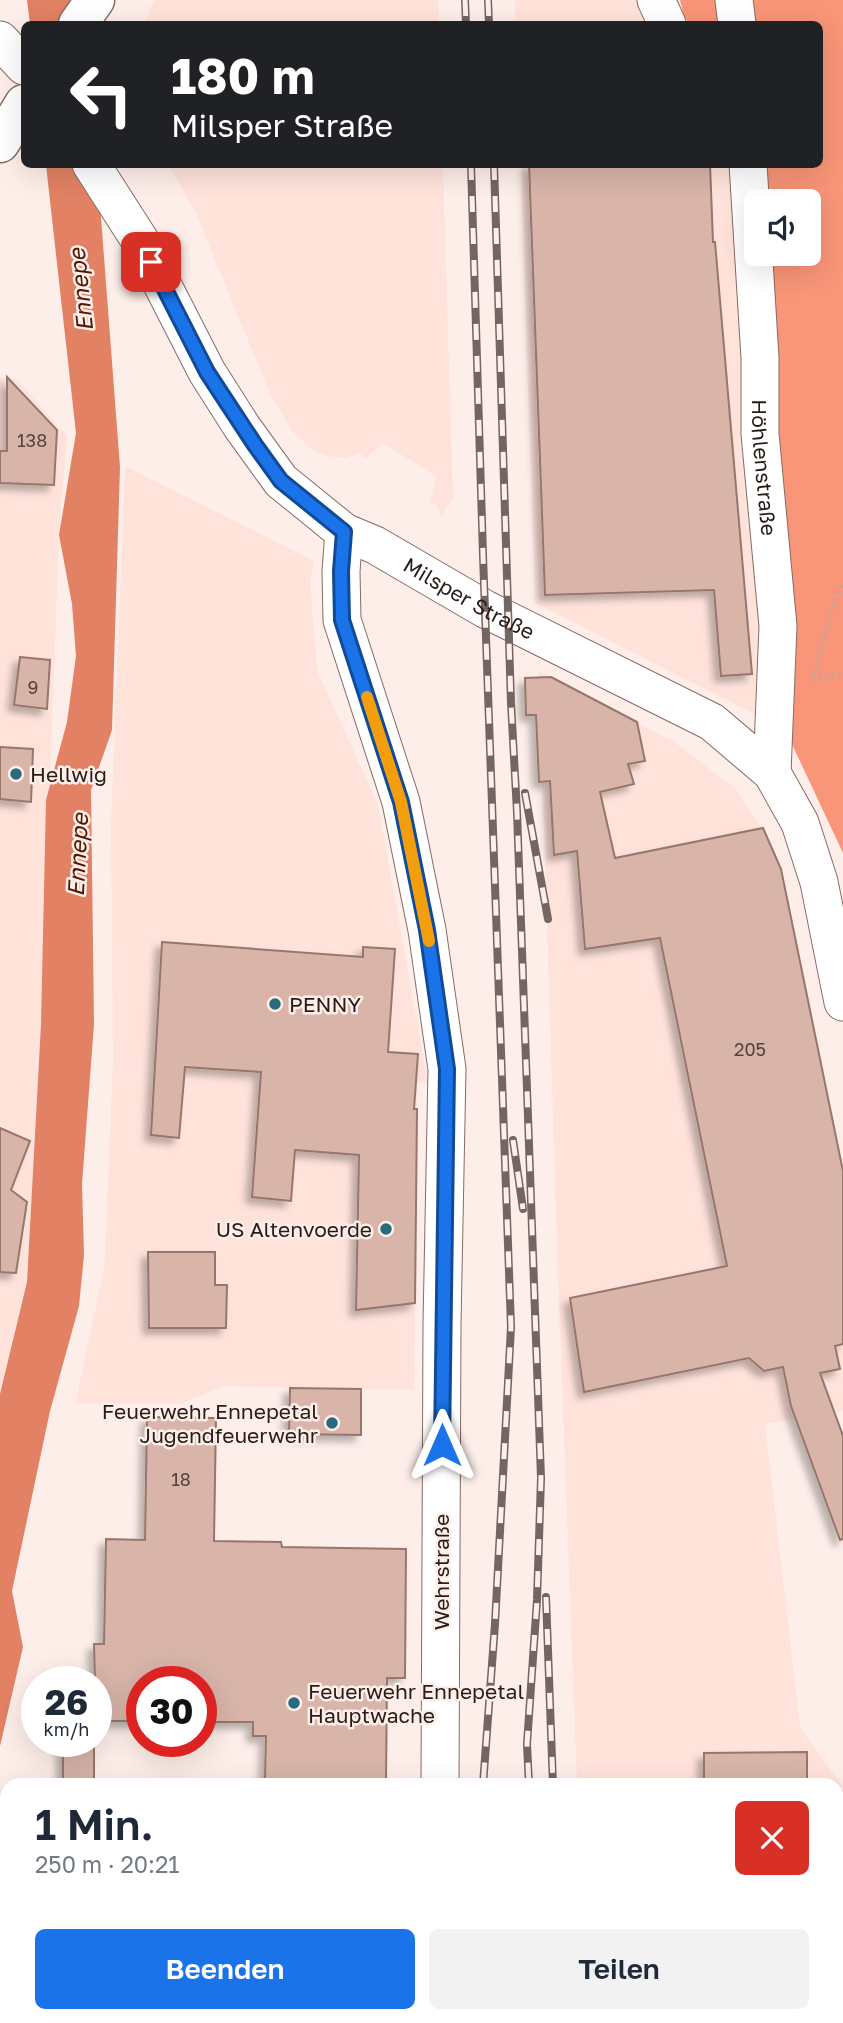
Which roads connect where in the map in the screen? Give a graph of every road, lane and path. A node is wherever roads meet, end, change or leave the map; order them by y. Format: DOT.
graph roads {
  1 [pos="656,0"];
  2 [pos="734,0"];
  3 [pos="666,21"];
  4 [pos="737,21"];
  5 [pos="0,40"];
  6 [pos="21,63"];
  7 [pos="21,109"];
  8 [pos="0,144"];
  9 [pos="94,168"];
  10 [pos="723,168"];
  11 [pos="748,168"];
  12 [pos="760,434"];
  13 [pos="344,532"];
  14 [pos="843,673"];
  15 [pos="812,680"];
  16 [pos="772,773"];
  17 [pos="843,1002"];
  18 [pos="440,1778"];
  1 -- 3 [label="street"];
  2 -- 4 [label="street"];
  5 -- 6 [label="street"];
  7 -- 8 [label="main road"];
  9 -- 13 [label="street, Milsper Straße"];
  10 -- 12 [label="street"];
  11 -- 12 [label="street, Höhlenstraße"];
  12 -- 16 [label="street, Höhlenstraße"];
  13 -- 16 [label="street, Milsper Straße"];
  13 -- 18 [label="street, Wehrstraße"];
  14 -- 15 [label="path"];
  16 -- 17 [label="street, Milsper Straße"];
}
